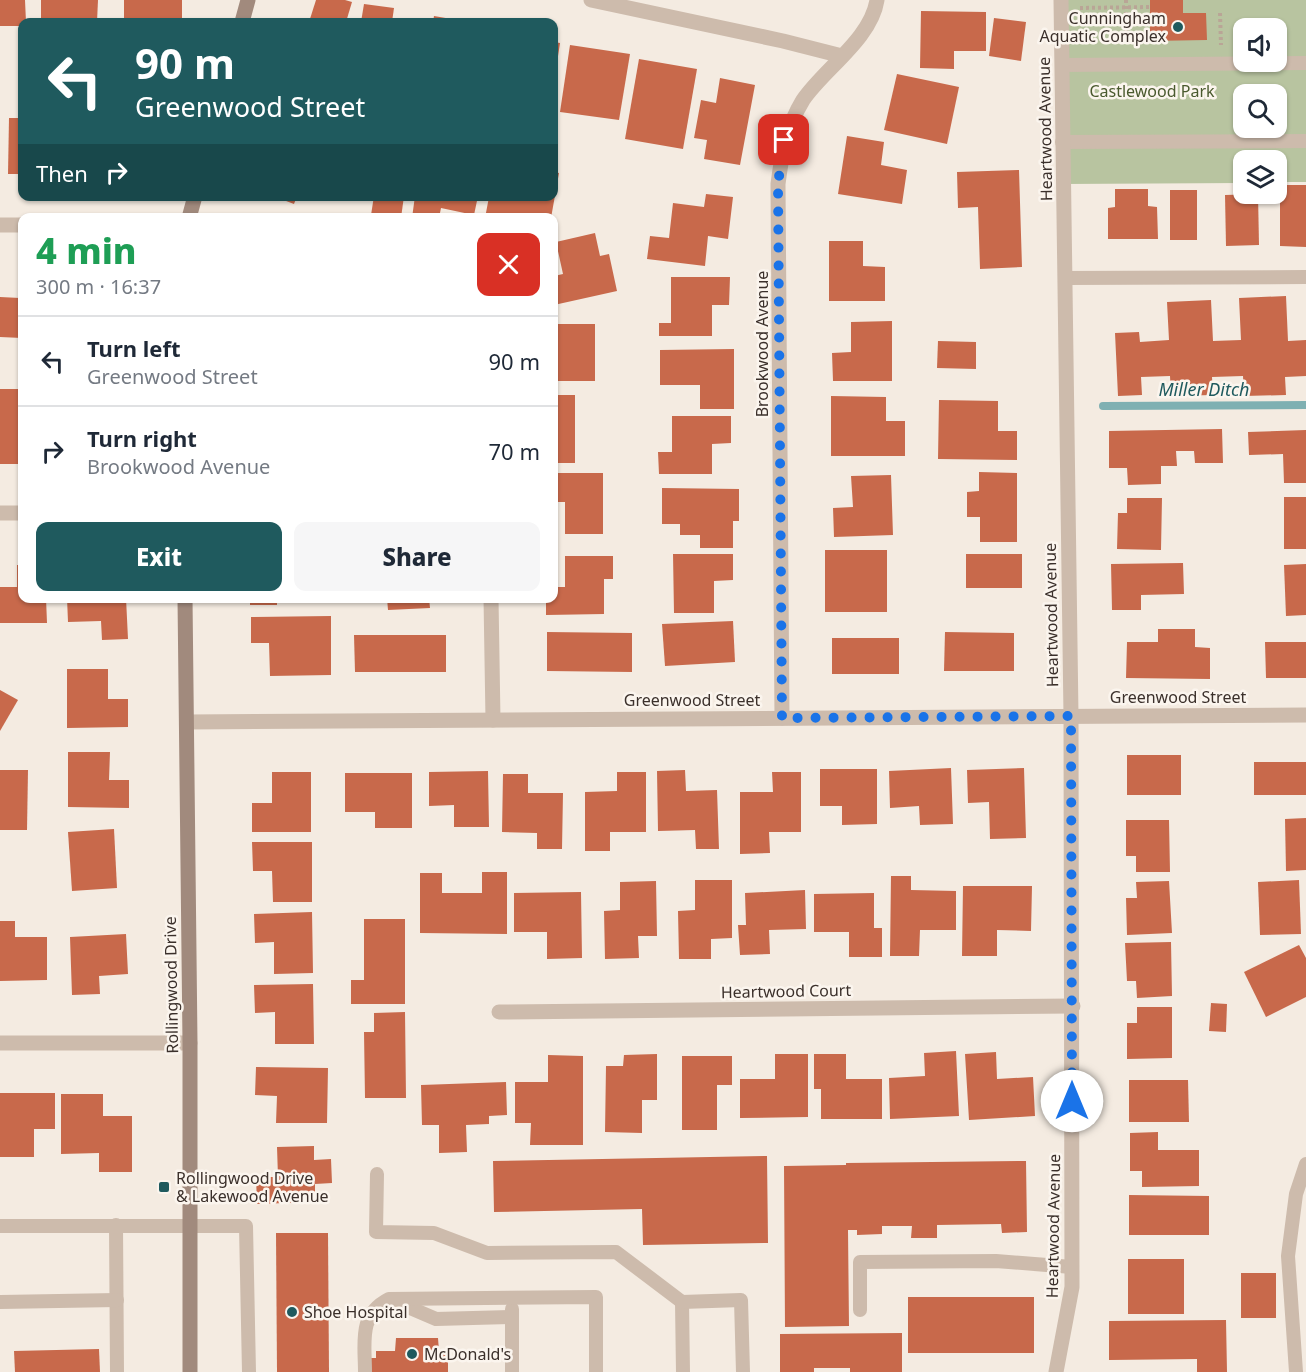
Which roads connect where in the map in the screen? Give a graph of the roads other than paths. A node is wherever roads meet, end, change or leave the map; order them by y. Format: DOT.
graph roads {
  1 [pos="248,0"];
  2 [pos="591,0"];
  3 [pos="877,0"];
  4 [pos="1061,4"];
  5 [pos="243,18"];
  6 [pos="842,56"];
  7 [pos="1306,63"];
  8 [pos="1062,65"];
  9 [pos="1306,141"];
  10 [pos="1062,142"];
  11 [pos="0,225"];
  12 [pos="18,225"];
  13 [pos="1306,277"];
  14 [pos="1065,278"];
  15 [pos="0,513"];
  16 [pos="18,513"];
  17 [pos="185,603"];
  18 [pos="491,603"];
  19 [pos="1306,715"];
  20 [pos="1071,716"];
  21 [pos="782,718"];
  22 [pos="493,720"];
  23 [pos="187,722"];
  24 [pos="1073,1006"];
  25 [pos="499,1012"];
  26 [pos="190,1042"];
  27 [pos="0,1043"];
  28 [pos="1306,1164"];
  29 [pos="377,1174"];
  30 [pos="116,1225"];
  31 [pos="0,1226"];
  32 [pos="190,1226"];
  33 [pos="1072,1267"];
  34 [pos="512,1298"];
  35 [pos="389,1299"];
  36 [pos="117,1300"];
  37 [pos="0,1302"];
  38 [pos="682,1302"];
  39 [pos="860,1310"];
  40 [pos="512,1317"];
  41 [pos="117,1372"];
  42 [pos="190,1372"];
  43 [pos="249,1372"];
  44 [pos="365,1372"];
  45 [pos="512,1372"];
  46 [pos="596,1372"];
  47 [pos="683,1372"];
  48 [pos="743,1372"];
  49 [pos="1056,1372"];
  50 [pos="1296,1372"];
  1 -- 5 [label="street"];
  2 -- 6 [label="street"];
  3 -- 6 [label="street, Brookwood Avenue"];
  4 -- 8 [label="street, Heartwood Avenue"];
  6 -- 21 [label="street, Brookwood Avenue"];
  7 -- 8 [label="lane"];
  8 -- 10 [label="street, Heartwood Avenue"];
  9 -- 10 [label="lane"];
  10 -- 14 [label="street, Heartwood Avenue"];
  11 -- 12 [label="street"];
  13 -- 14 [label="lane"];
  14 -- 20 [label="street, Heartwood Avenue"];
  15 -- 16 [label="street"];
  17 -- 23 [label="street, Rollingwood Drive"];
  18 -- 22 [label="street"];
  19 -- 20 [label="street, Greenwood Street"];
  20 -- 21 [label="street, Greenwood Street"];
  20 -- 24 [label="street, Heartwood Avenue"];
  21 -- 22 [label="street, Greenwood Street"];
  22 -- 23 [label="street, Greenwood Street"];
  23 -- 26 [label="street, Rollingwood Drive"];
  24 -- 25 [label="street, Heartwood Court"];
  24 -- 33 [label="street, Heartwood Avenue"];
  26 -- 27 [label="street"];
  26 -- 32 [label="street, Rollingwood Drive"];
  28 -- 50 [label="lane"];
  29 -- 38 [label="lane"];
  30 -- 31 [label="lane"];
  30 -- 32 [label="lane"];
  30 -- 36 [label="lane"];
  32 -- 42 [label="street, Rollingwood Drive"];
  32 -- 43 [label="lane"];
  33 -- 39 [label="lane"];
  33 -- 49 [label="street, Heartwood Avenue"];
  34 -- 35 [label="lane"];
  34 -- 40 [label="lane"];
  34 -- 46 [label="lane"];
  35 -- 40 [label="lane"];
  35 -- 44 [label="lane"];
  36 -- 37 [label="lane"];
  36 -- 41 [label="lane"];
  38 -- 47 [label="lane"];
  38 -- 48 [label="lane"];
  40 -- 45 [label="lane"];
}
